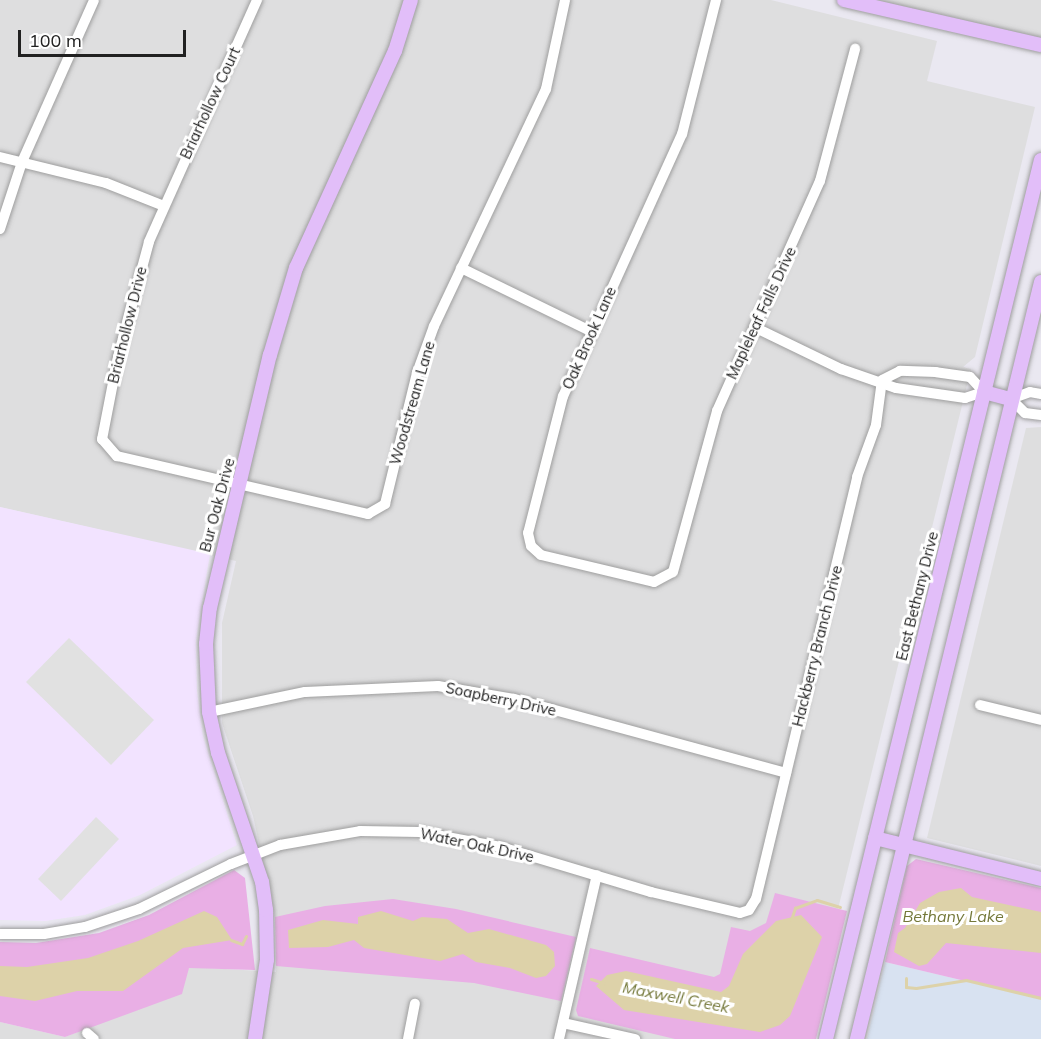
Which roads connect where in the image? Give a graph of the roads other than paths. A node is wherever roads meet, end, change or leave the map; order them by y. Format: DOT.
graph roads {
  1 [pos="94,0"];
  2 [pos="257,0"];
  3 [pos="411,0"];
  4 [pos="565,0"];
  5 [pos="716,0"];
  6 [pos="844,0"];
  7 [pos="1041,45"];
  8 [pos="855,49"];
  9 [pos="0,157"];
  10 [pos="1041,160"];
  11 [pos="22,162"];
  12 [pos="164,206"];
  13 [pos="0,229"];
  14 [pos="461,268"];
  15 [pos="1041,282"];
  16 [pos="754,327"];
  17 [pos="590,332"];
  18 [pos="882,380"];
  19 [pos="984,392"];
  20 [pos="1041,394"];
  21 [pos="1011,399"];
  22 [pos="1041,415"];
  23 [pos="105,446"];
  24 [pos="241,483"];
  25 [pos="668,577"];
  26 [pos="980,705"];
  27 [pos="209,712"];
  28 [pos="1041,720"];
  29 [pos="786,774"];
  30 [pos="875,838"];
  31 [pos="904,846"];
  32 [pos="253,854"];
  33 [pos="597,875"];
  34 [pos="1041,879"];
  35 [pos="749,910"];
  36 [pos="0,934"];
  37 [pos="415,1004"];
  38 [pos="563,1023"];
  39 [pos="255,1039"];
  40 [pos="408,1039"];
  41 [pos="559,1039"];
  42 [pos="635,1039"];
  43 [pos="826,1039"];
  44 [pos="857,1039"];
  1 -- 11 [label="street"];
  2 -- 12 [label="street, Briarhollow Court"];
  3 -- 24 [label="main road, Bur Oak Drive"];
  4 -- 14 [label="street, Woodstream Lane"];
  5 -- 17 [label="street, Oak Brook Lane"];
  6 -- 7 [label="main road"];
  8 -- 16 [label="street, Mapleleaf Falls Drive"];
  9 -- 11 [label="street"];
  10 -- 19 [label="main road, East Bethany Drive"];
  11 -- 12 [label="street"];
  11 -- 13 [label="street"];
  12 -- 23 [label="street, Briarhollow Drive"];
  14 -- 17 [label="street"];
  14 -- 24 [label="street, Woodstream Lane"];
  15 -- 21 [label="main road"];
  16 -- 18 [label="street"];
  16 -- 25 [label="street, Mapleleaf Falls Drive"];
  17 -- 25 [label="street, Oak Brook Lane"];
  18 -- 19 [label="street"];
  18 -- 19 [label="street"];
  18 -- 29 [label="street, Hackberry Branch Drive"];
  19 -- 21 [label="main road"];
  19 -- 30 [label="main road, East Bethany Drive"];
  20 -- 21 [label="street"];
  21 -- 22 [label="street"];
  21 -- 31 [label="main road"];
  23 -- 24 [label="street, Woodstream Lane"];
  24 -- 27 [label="main road, Bur Oak Drive"];
  26 -- 28 [label="street"];
  27 -- 29 [label="street, Soapberry Drive"];
  27 -- 32 [label="main road, Bur Oak Drive"];
  29 -- 35 [label="street, Hackberry Branch Drive"];
  30 -- 31 [label="main road"];
  30 -- 43 [label="main road, East Bethany Drive"];
  31 -- 34 [label="main road"];
  31 -- 44 [label="main road"];
  32 -- 33 [label="street, Water Oak Drive"];
  32 -- 36 [label="street, Water Oak Drive"];
  32 -- 39 [label="main road, Bur Oak Drive"];
  33 -- 35 [label="street, Water Oak Drive"];
  33 -- 38 [label="street"];
  37 -- 40 [label="street"];
  38 -- 41 [label="street"];
  38 -- 42 [label="street"];
}
